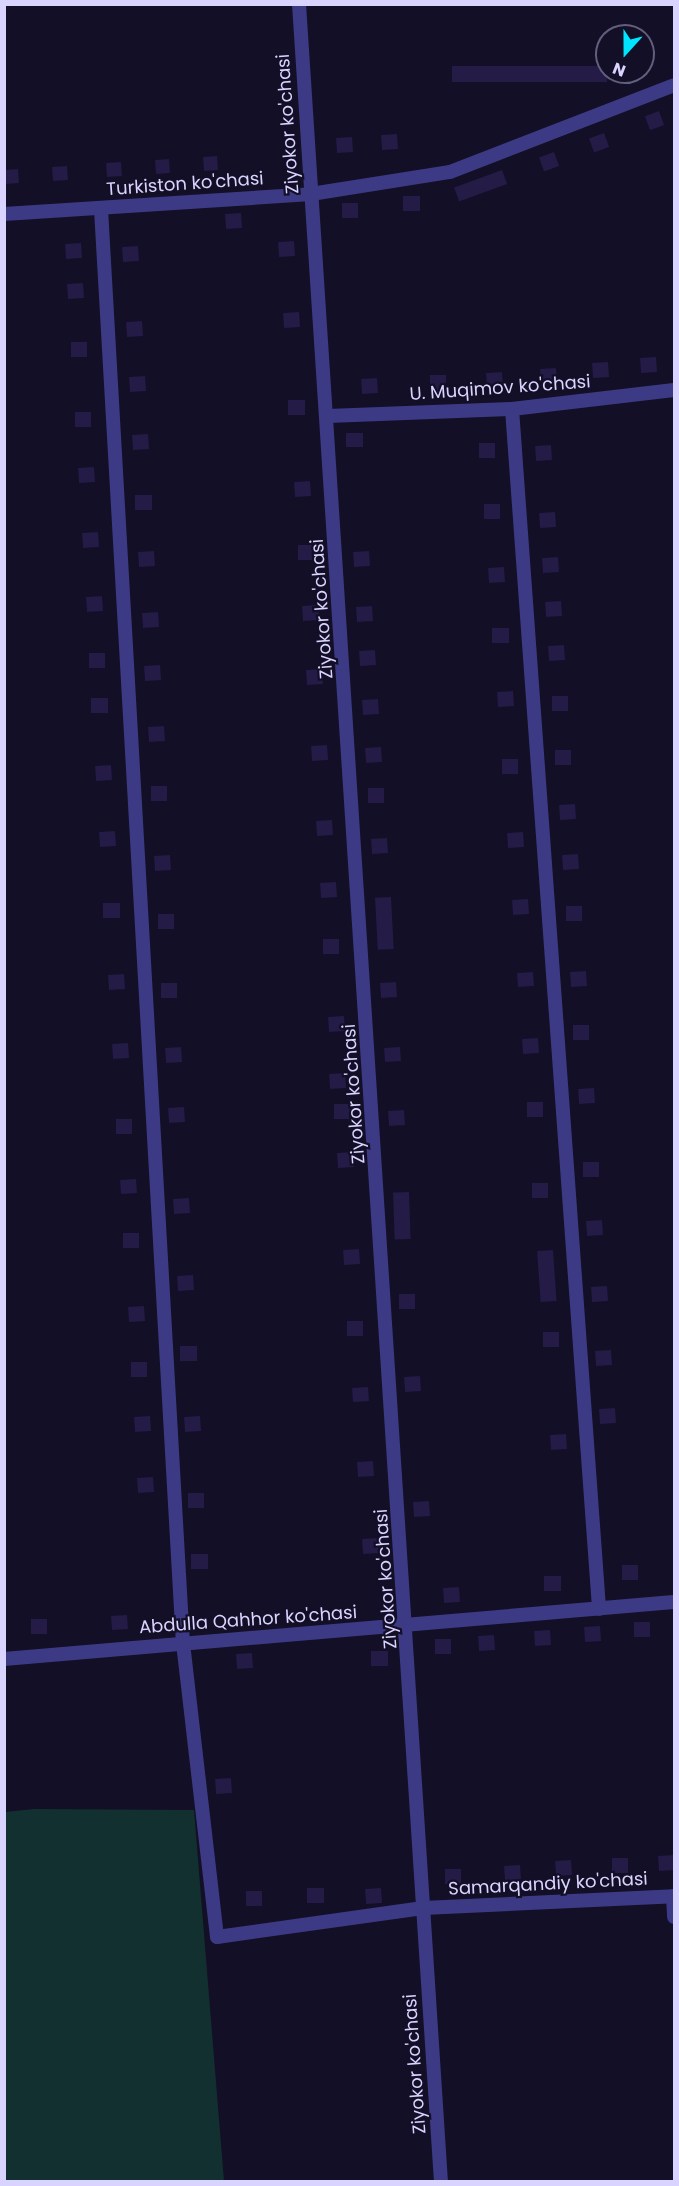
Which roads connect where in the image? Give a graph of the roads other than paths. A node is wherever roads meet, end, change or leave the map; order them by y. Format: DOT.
graph roads {
  1 [pos="299,4"];
  2 [pos="675,85"];
  3 [pos="311,194"];
  4 [pos="101,208"];
  5 [pos="4,214"];
  6 [pos="675,390"];
  7 [pos="512,409"];
  8 [pos="328,416"];
  9 [pos="675,1602"];
  10 [pos="599,1609"];
  11 [pos="407,1626"];
  12 [pos="183,1643"];
  13 [pos="4,1659"];
  14 [pos="674,1896"];
  15 [pos="423,1908"];
  16 [pos="675,1917"];
  17 [pos="441,2181"];
  1 -- 3 [label="street, Ziyokor ko'chasi"];
  2 -- 3 [label="street, Turkiston ko'chasi"];
  3 -- 4 [label="street, Turkiston ko'chasi"];
  3 -- 8 [label="street, Ziyokor ko'chasi"];
  4 -- 5 [label="street, Turkiston ko'chasi"];
  4 -- 12 [label="street"];
  6 -- 7 [label="street, U. Muqimov ko'chasi"];
  7 -- 8 [label="street, U. Muqimov ko'chasi"];
  7 -- 10 [label="street"];
  8 -- 11 [label="street, Ziyokor ko'chasi"];
  9 -- 10 [label="street, Abdulla Qahhor ko'chasi"];
  10 -- 11 [label="street, Abdulla Qahhor ko'chasi"];
  11 -- 12 [label="street, Abdulla Qahhor ko'chasi"];
  11 -- 15 [label="street, Ziyokor ko'chasi"];
  12 -- 13 [label="street, Abdulla Qahhor ko'chasi"];
  12 -- 15 [label="street, Samarqandiy ko'chasi"];
  14 -- 15 [label="street, Samarqandiy ko'chasi"];
  14 -- 16 [label="street"];
  15 -- 17 [label="street, Ziyokor ko'chasi"];
}
